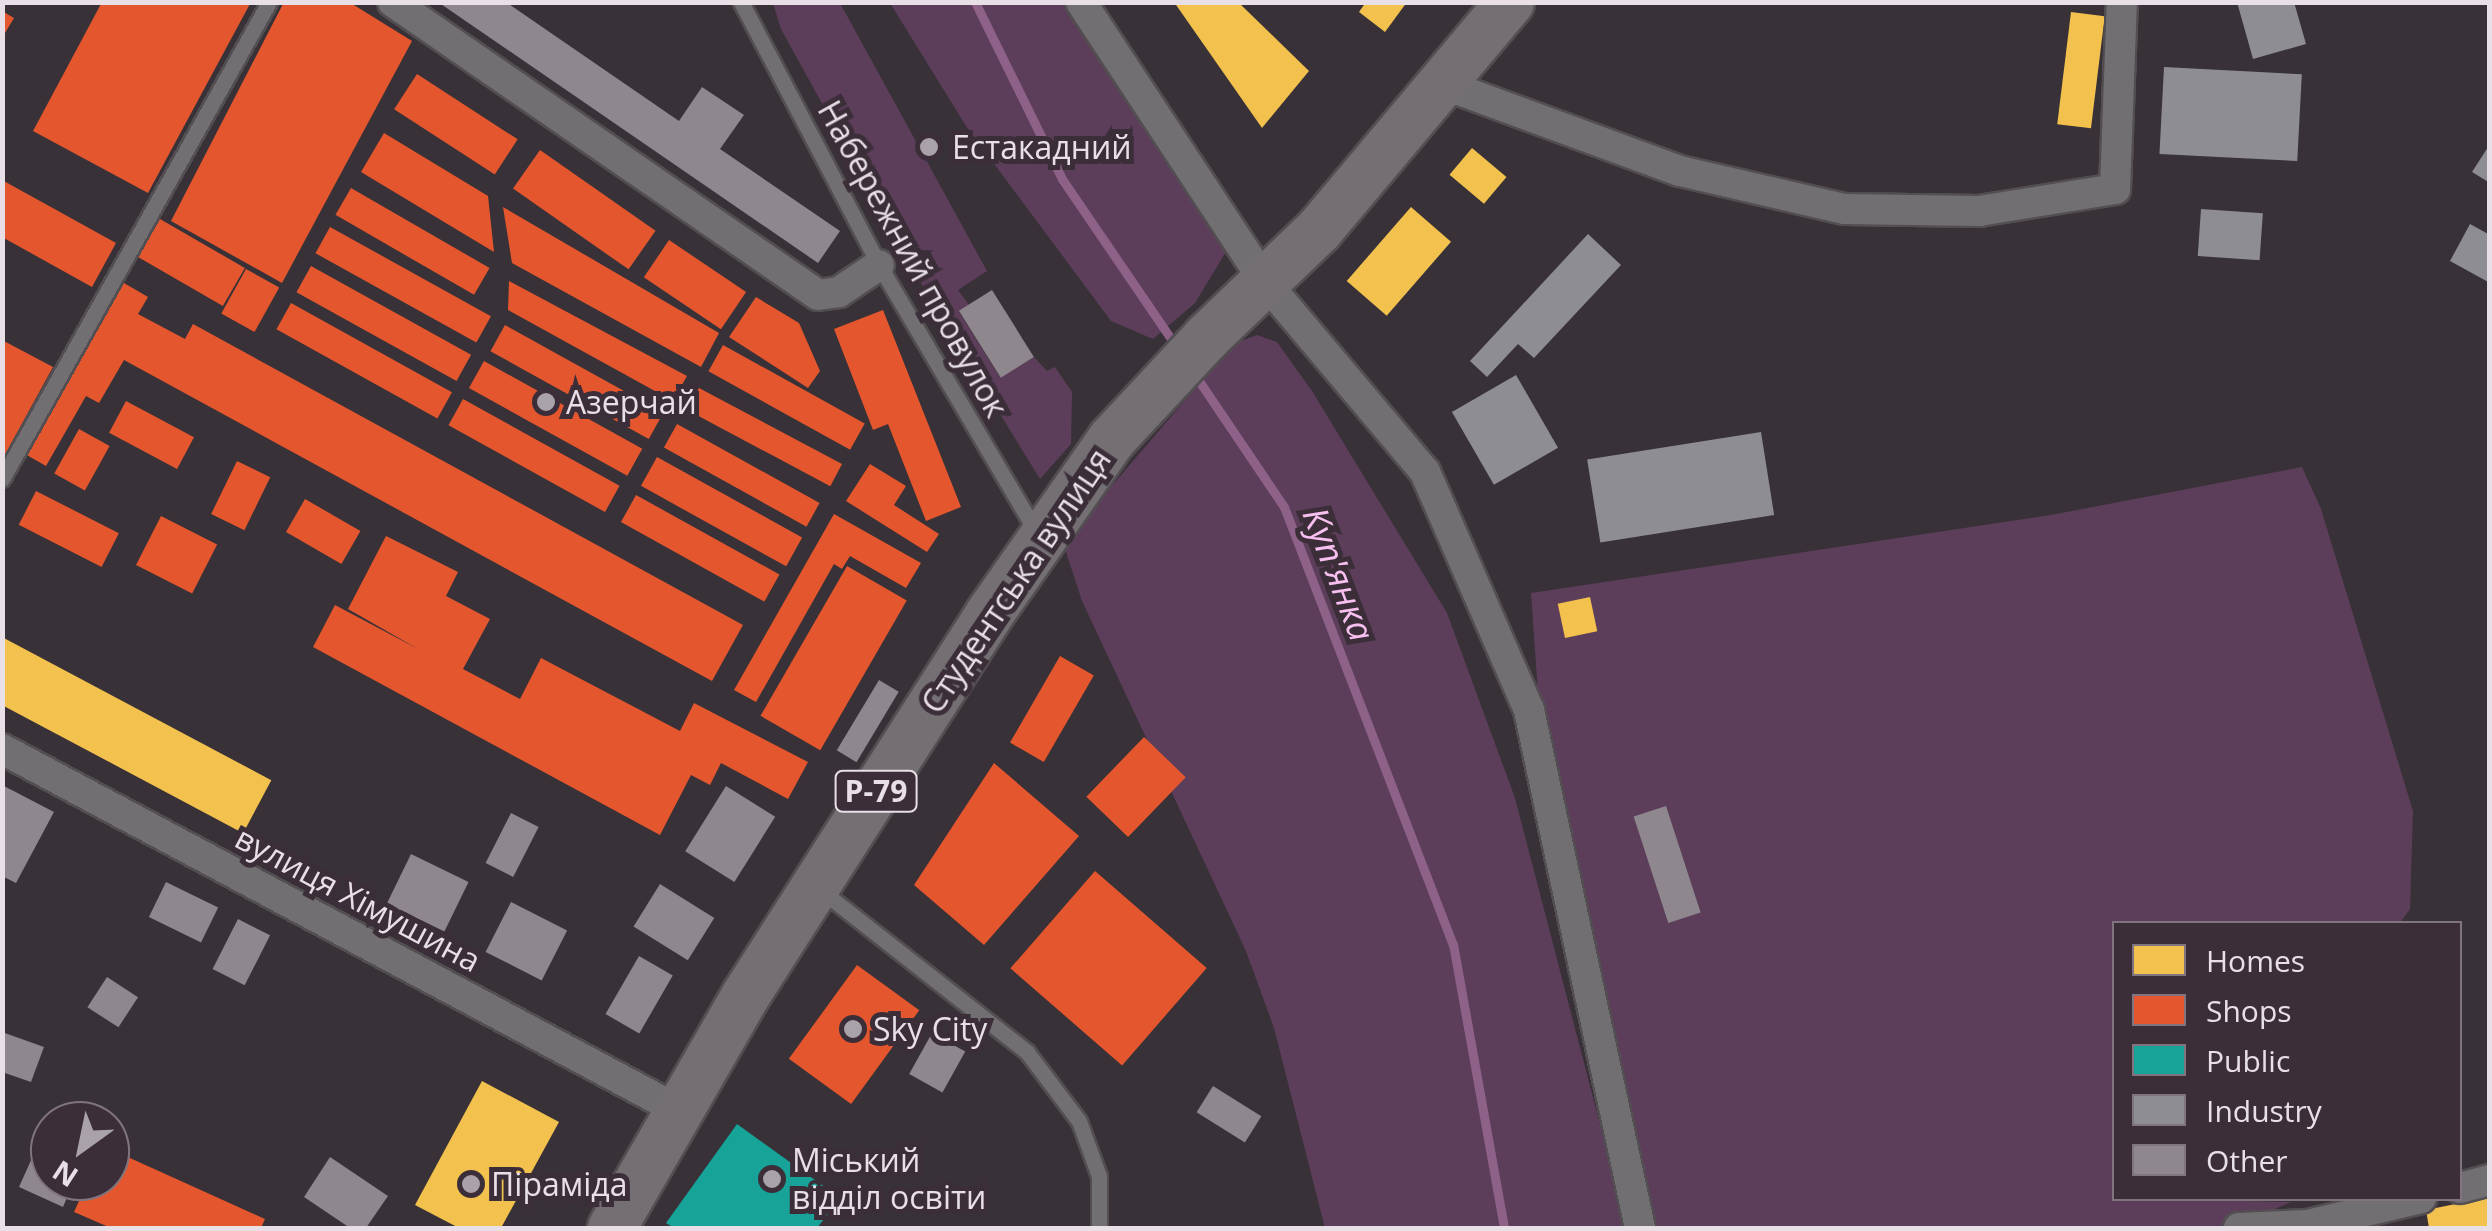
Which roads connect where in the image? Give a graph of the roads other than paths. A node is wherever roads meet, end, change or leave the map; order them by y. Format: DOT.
graph roads {
  1 [pos="270,2"];
  2 [pos="393,2"];
  3 [pos="741,2"];
  4 [pos="1080,2"];
  5 [pos="1510,2"];
  6 [pos="2122,2"];
  7 [pos="1443,84"];
  8 [pos="879,265"];
  9 [pos="1265,282"];
  10 [pos="2,480"];
  11 [pos="1041,540"];
  12 [pos="2,749"];
  13 [pos="815,886"];
  14 [pos="680,1111"];
  15 [pos="2490,1180"];
  16 [pos="2462,1187"];
  17 [pos="2408,1201"];
  18 [pos="612,1228"];
  19 [pos="1099,1228"];
  20 [pos="1640,1228"];
  21 [pos="2239,1228"];
  1 -- 10 [label="lane"];
  2 -- 8 [label="street"];
  3 -- 8 [label="lane, Набережний провулок"];
  4 -- 9 [label="street"];
  5 -- 7 [label="main road, Студентська вулиця / Р-79"];
  6 -- 7 [label="street"];
  7 -- 9 [label="main road, Студентська вулиця / Р-79"];
  8 -- 11 [label="lane, Набережний провулок"];
  9 -- 11 [label="main road, Студентська вулиця / Р-79"];
  9 -- 20 [label="street"];
  11 -- 13 [label="main road, Студентська вулиця / Р-79"];
  12 -- 14 [label="street, вулиця Хімушина"];
  13 -- 14 [label="main road, Студентська вулиця / Р-79"];
  13 -- 19 [label="lane"];
  14 -- 18 [label="main road, Студентська вулиця / Р-79"];
  15 -- 16 [label="street"];
  17 -- 21 [label="street"];
}
